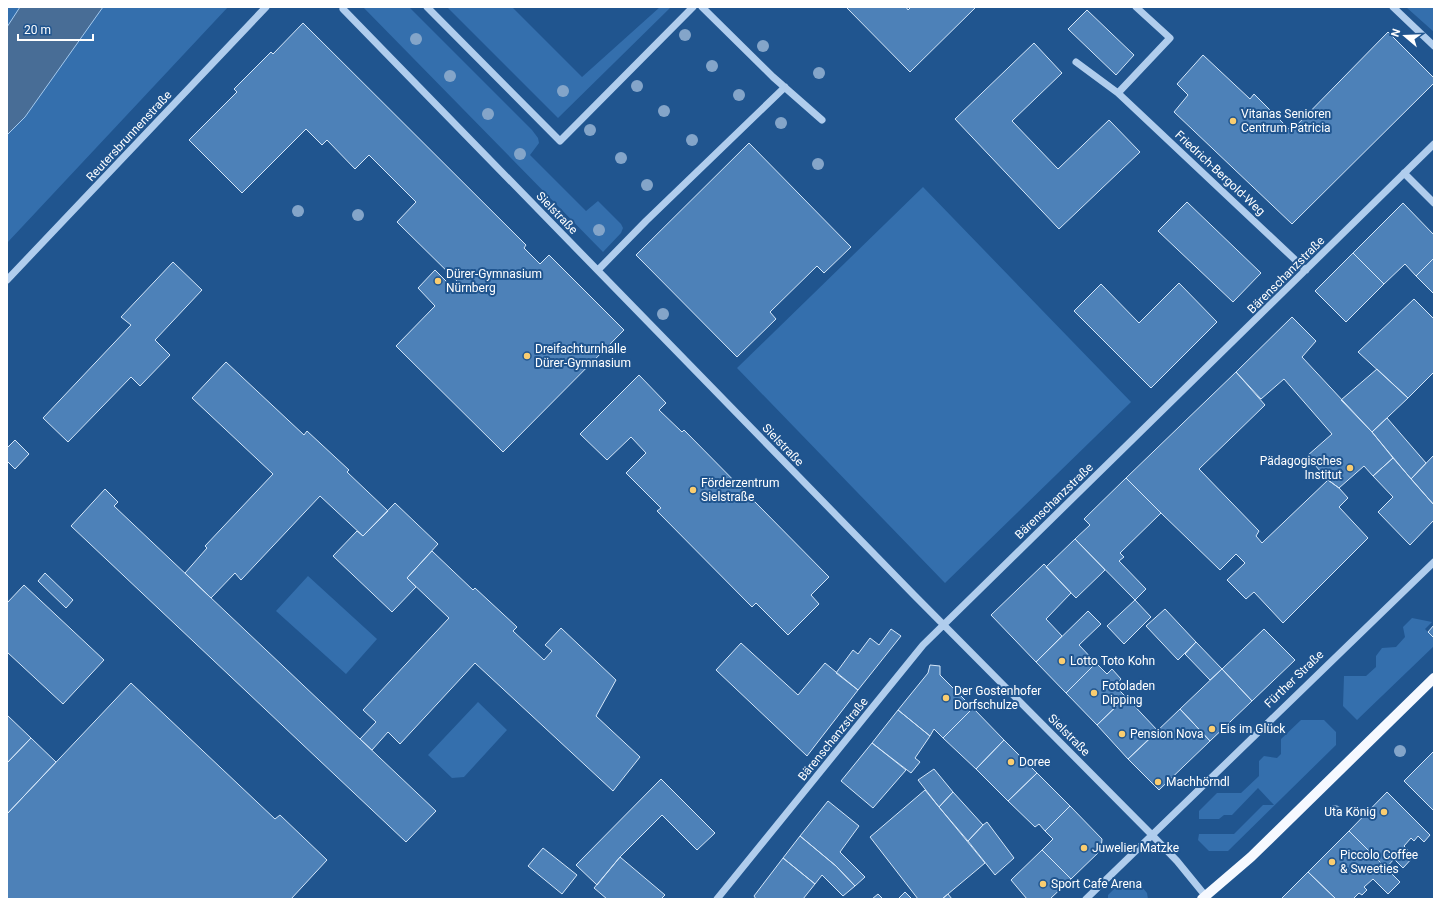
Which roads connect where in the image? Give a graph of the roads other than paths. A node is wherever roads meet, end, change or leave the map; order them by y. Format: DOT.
graph roads {
  1 [pos="266,7"];
  2 [pos="427,7"];
  3 [pos="693,7"];
  4 [pos="702,7"];
  5 [pos="1136,7"];
  6 [pos="1393,7"];
  7 [pos="343,9"];
  8 [pos="1434,46"];
  9 [pos="1076,62"];
  10 [pos="785,87"];
  11 [pos="1118,93"];
  12 [pos="822,120"];
  13 [pos="1434,144"];
  14 [pos="1404,173"];
  15 [pos="1434,204"];
  16 [pos="598,270"];
  17 [pos="1306,270"];
  18 [pos="7,280"];
  19 [pos="1434,562"];
  20 [pos="943,625"];
  21 [pos="1434,678"];
  22 [pos="1152,835"];
  23 [pos="1205,898"];
  24 [pos="717,899"];
  25 [pos="1086,899"];
  1 -- 18 [label="street, Reutersbrunnenstraße"];
  2 -- 3 [label="street"];
  4 -- 10 [label="street"];
  5 -- 11 [label="street"];
  6 -- 8 [label="street"];
  7 -- 16 [label="street, Sielstraße"];
  9 -- 11 [label="street, Friedrich-Bergold-Weg"];
  10 -- 12 [label="street"];
  10 -- 16 [label="street"];
  11 -- 17 [label="street, Friedrich-Bergold-Weg"];
  13 -- 14 [label="street, Bärenschanzstraße"];
  14 -- 15 [label="street"];
  14 -- 17 [label="street, Bärenschanzstraße"];
  16 -- 20 [label="street, Sielstraße"];
  17 -- 20 [label="street, Bärenschanzstraße"];
  19 -- 22 [label="street, Fürther Straße"];
  20 -- 22 [label="street, Sielstraße"];
  20 -- 24 [label="street, Bärenschanzstraße"];
  21 -- 23 [label="main road"];
  22 -- 23 [label="street, Sielstraße"];
  22 -- 25 [label="street, Fürther Straße"];
}
